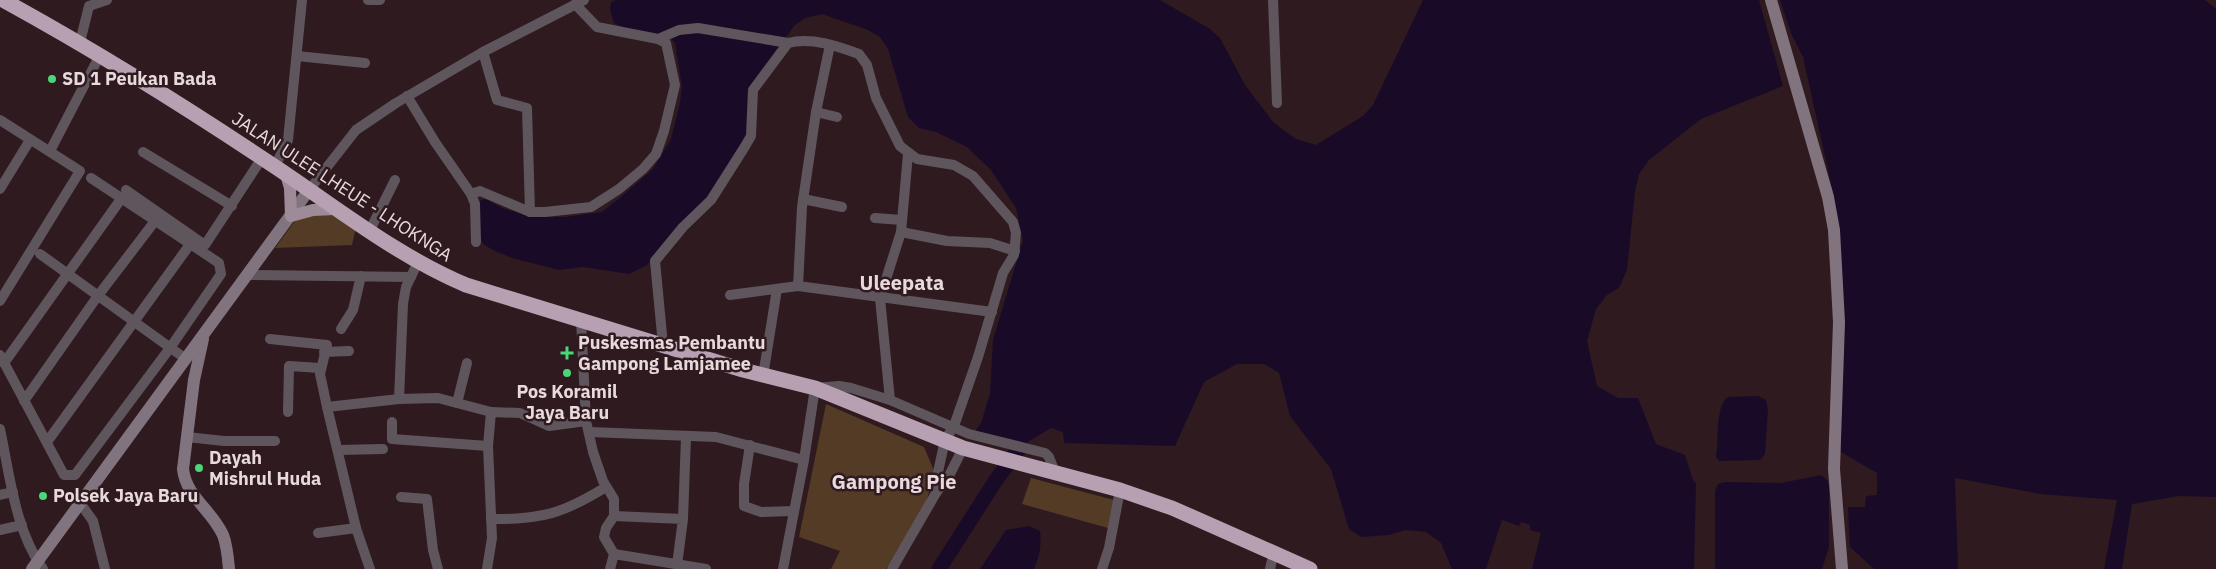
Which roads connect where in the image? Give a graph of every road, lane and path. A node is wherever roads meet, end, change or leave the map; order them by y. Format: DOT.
graph roads {
  1 [pos="3,0"];
  2 [pos="107,0"];
  3 [pos="302,0"];
  4 [pos="368,0"];
  5 [pos="380,0"];
  6 [pos="1273,0"];
  7 [pos="1771,0"];
  8 [pos="580,2"];
  9 [pos="660,39"];
  10 [pos="80,42"];
  11 [pos="787,42"];
  12 [pos="830,45"];
  13 [pos="483,52"];
  14 [pos="100,55"];
  15 [pos="296,56"];
  16 [pos="365,63"];
  17 [pos="407,96"];
  18 [pos="1277,103"];
  19 [pos="816,112"];
  20 [pos="837,117"];
  21 [pos="0,120"];
  22 [pos="30,140"];
  23 [pos="50,151"];
  24 [pos="144,152"];
  25 [pos="908,154"];
  26 [pos="262,158"];
  27 [pos="280,170"];
  28 [pos="91,178"];
  29 [pos="395,180"];
  30 [pos="0,189"];
  31 [pos="309,190"];
  32 [pos="471,194"];
  33 [pos="124,195"];
  34 [pos="803,199"];
  35 [pos="232,206"];
  36 [pos="842,207"];
  37 [pos="335,209"];
  38 [pos="530,212"];
  39 [pos="291,216"];
  40 [pos="874,218"];
  41 [pos="902,220"];
  42 [pos="155,221"];
  43 [pos="370,230"];
  44 [pos="902,232"];
  45 [pos="476,242"];
  46 [pos="191,243"];
  47 [pos="1015,251"];
  48 [pos="40,254"];
  49 [pos="418,262"];
  50 [pos="69,274"];
  51 [pos="248,275"];
  52 [pos="361,276"];
  53 [pos="411,277"];
  54 [pos="798,286"];
  55 [pos="777,289"];
  56 [pos="730,295"];
  57 [pos="97,297"];
  58 [pos="880,298"];
  59 [pos="0,301"];
  60 [pos="992,312"];
  61 [pos="581,319"];
  62 [pos="134,321"];
  63 [pos="341,329"];
  64 [pos="204,334"];
  65 [pos="270,339"];
  66 [pos="663,345"];
  67 [pos="170,348"];
  68 [pos="349,351"];
  69 [pos="324,352"];
  70 [pos="2,359"];
  71 [pos="186,360"];
  72 [pos="467,363"];
  73 [pos="320,368"];
  74 [pos="763,376"];
  75 [pos="815,388"];
  76 [pos="399,399"];
  77 [pos="890,400"];
  78 [pos="24,401"];
  79 [pos="457,403"];
  80 [pos="327,407"];
  81 [pos="288,412"];
  82 [pos="491,412"];
  83 [pos="586,421"];
  84 [pos="392,422"];
  85 [pos="954,426"];
  86 [pos="0,430"];
  87 [pos="590,432"];
  88 [pos="186,437"];
  89 [pos="686,437"];
  90 [pos="945,440"];
  91 [pos="275,441"];
  92 [pos="47,442"];
  93 [pos="750,445"];
  94 [pos="488,446"];
  95 [pos="382,449"];
  96 [pos="965,449"];
  97 [pos="338,450"];
  98 [pos="1033,458"];
  99 [pos="804,460"];
  100 [pos="606,487"];
  101 [pos="1120,490"];
  102 [pos="13,492"];
  103 [pos="936,492"];
  104 [pos="0,495"];
  105 [pos="401,497"];
  106 [pos="80,503"];
  107 [pos="794,512"];
  108 [pos="614,516"];
  109 [pos="491,519"];
  110 [pos="683,519"];
  111 [pos="22,525"];
  112 [pos="356,528"];
  113 [pos="0,530"];
  114 [pos="318,533"];
  115 [pos="1274,552"];
  116 [pos="614,554"];
  117 [pos="677,565"];
  118 [pos="38,566"];
  119 [pos="105,569"];
  120 [pos="229,569"];
  121 [pos="370,569"];
  122 [pos="438,569"];
  123 [pos="487,569"];
  124 [pos="610,569"];
  125 [pos="706,569"];
  126 [pos="783,569"];
  127 [pos="892,569"];
  128 [pos="1102,569"];
  129 [pos="1270,569"];
  130 [pos="1310,569"];
  131 [pos="1842,569"];
  1 -- 10 [label="highway, JALAN ULEE LHEUE - LHOKNGA"];
  2 -- 10 [label="street"];
  3 -- 15 [label="street"];
  4 -- 5 [label="street"];
  6 -- 18 [label="street"];
  7 -- 131 [label="street"];
  8 -- 9 [label="street"];
  8 -- 13 [label="street"];
  9 -- 11 [label="street"];
  9 -- 38 [label="street"];
  10 -- 14 [label="highway, JALAN ULEE LHEUE - LHOKNGA"];
  11 -- 12 [label="street"];
  11 -- 66 [label="street"];
  12 -- 19 [label="street"];
  12 -- 25 [label="street"];
  13 -- 17 [label="street"];
  13 -- 38 [label="street"];
  14 -- 23 [label="street"];
  14 -- 26 [label="highway, JALAN ULEE LHEUE - LHOKNGA"];
  15 -- 16 [label="street"];
  15 -- 27 [label="street"];
  17 -- 31 [label="street"];
  17 -- 32 [label="street"];
  19 -- 20 [label="street"];
  19 -- 34 [label="street"];
  21 -- 22 [label="street"];
  22 -- 23 [label="street"];
  22 -- 30 [label="street"];
  23 -- 59 [label="street"];
  24 -- 35 [label="street"];
  25 -- 41 [label="street"];
  25 -- 47 [label="street"];
  26 -- 27 [label="highway, JALAN ULEE LHEUE - LHOKNGA"];
  26 -- 35 [label="street"];
  27 -- 31 [label="highway, JALAN ULEE LHEUE - LHOKNGA"];
  27 -- 39 [label="main road"];
  28 -- 33 [label="street"];
  29 -- 43 [label="street"];
  31 -- 37 [label="highway, JALAN ULEE LHEUE - LHOKNGA"];
  31 -- 39 [label="street"];
  32 -- 38 [label="street"];
  32 -- 45 [label="street"];
  33 -- 35 [label="street"];
  33 -- 42 [label="street"];
  33 -- 50 [label="street"];
  34 -- 36 [label="street"];
  34 -- 54 [label="street"];
  37 -- 39 [label="main road"];
  37 -- 43 [label="highway, JALAN ULEE LHEUE - LHOKNGA"];
  39 -- 51 [label="street"];
  40 -- 41 [label="street"];
  41 -- 44 [label="street"];
  42 -- 46 [label="street"];
  42 -- 57 [label="street"];
  43 -- 49 [label="highway, JALAN ULEE LHEUE - LHOKNGA"];
  44 -- 47 [label="street"];
  44 -- 58 [label="street"];
  46 -- 62 [label="street"];
  46 -- 67 [label="street"];
  47 -- 60 [label="street"];
  48 -- 50 [label="street"];
  49 -- 53 [label="street"];
  49 -- 61 [label="highway, JALAN ULEE LHEUE - LHOKNGA"];
  50 -- 57 [label="street"];
  50 -- 70 [label="street"];
  51 -- 52 [label="street"];
  51 -- 64 [label="street"];
  52 -- 53 [label="street"];
  52 -- 63 [label="street"];
  53 -- 76 [label="street"];
  54 -- 55 [label="street"];
  54 -- 58 [label="street"];
  55 -- 56 [label="street"];
  55 -- 74 [label="street"];
  57 -- 62 [label="street"];
  57 -- 78 [label="street"];
  58 -- 60 [label="street"];
  58 -- 77 [label="street"];
  60 -- 85 [label="street"];
  61 -- 66 [label="highway, JALAN ULEE LHEUE - LHOKNGA"];
  61 -- 83 [label="street"];
  62 -- 67 [label="street"];
  62 -- 92 [label="street"];
  64 -- 71 [label="street"];
  64 -- 88 [label="street"];
  65 -- 69 [label="street"];
  66 -- 74 [label="highway, JALAN ULEE LHEUE - LHOKNGA"];
  67 -- 71 [label="street"];
  67 -- 92 [label="street"];
  68 -- 69 [label="street"];
  69 -- 73 [label="street"];
  70 -- 78 [label="street"];
  71 -- 106 [label="street"];
  72 -- 79 [label="street"];
  73 -- 80 [label="street"];
  73 -- 81 [label="street"];
  74 -- 75 [label="highway, JALAN ULEE LHEUE - LHOKNGA"];
  75 -- 77 [label="street"];
  75 -- 90 [label="highway, JALAN ULEE LHEUE - LHOKNGA"];
  75 -- 99 [label="street"];
  76 -- 79 [label="street"];
  76 -- 80 [label="street"];
  77 -- 85 [label="street"];
  78 -- 92 [label="street"];
  79 -- 82 [label="street"];
  80 -- 97 [label="street"];
  82 -- 83 [label="street"];
  82 -- 94 [label="street"];
  83 -- 87 [label="street"];
  84 -- 94 [label="street"];
  85 -- 90 [label="street"];
  85 -- 98 [label="street"];
  86 -- 102 [label="street"];
  87 -- 89 [label="street"];
  87 -- 100 [label="street"];
  88 -- 91 [label="street"];
  88 -- 120 [label="street"];
  89 -- 93 [label="street"];
  89 -- 110 [label="street"];
  90 -- 96 [label="highway, JALAN ULEE LHEUE - LHOKNGA"];
  90 -- 103 [label="street"];
  93 -- 99 [label="street"];
  93 -- 107 [label="street"];
  94 -- 109 [label="street"];
  95 -- 97 [label="street"];
  96 -- 98 [label="highway, JALAN ULEE LHEUE - LHOKNGA"];
  96 -- 103 [label="street"];
  97 -- 112 [label="street"];
  98 -- 101 [label="highway, JALAN ULEE LHEUE - LHOKNGA"];
  99 -- 107 [label="street"];
  100 -- 108 [label="street"];
  100 -- 109 [label="street"];
  101 -- 115 [label="highway, JALAN ULEE LHEUE - LHOKNGA"];
  101 -- 128 [label="street"];
  102 -- 104 [label="street"];
  102 -- 111 [label="street"];
  103 -- 127 [label="street"];
  105 -- 122 [label="street"];
  106 -- 118 [label="street"];
  106 -- 119 [label="street"];
  107 -- 126 [label="street"];
  108 -- 110 [label="street"];
  108 -- 116 [label="street"];
  109 -- 123 [label="street"];
  110 -- 117 [label="street"];
  111 -- 113 [label="street"];
  111 -- 118 [label="street"];
  112 -- 114 [label="street"];
  112 -- 121 [label="street"];
  115 -- 129 [label="street"];
  115 -- 130 [label="highway, JALAN ULEE LHEUE - LHOKNGA"];
  116 -- 117 [label="street"];
  116 -- 124 [label="street"];
  117 -- 125 [label="street"];
}
